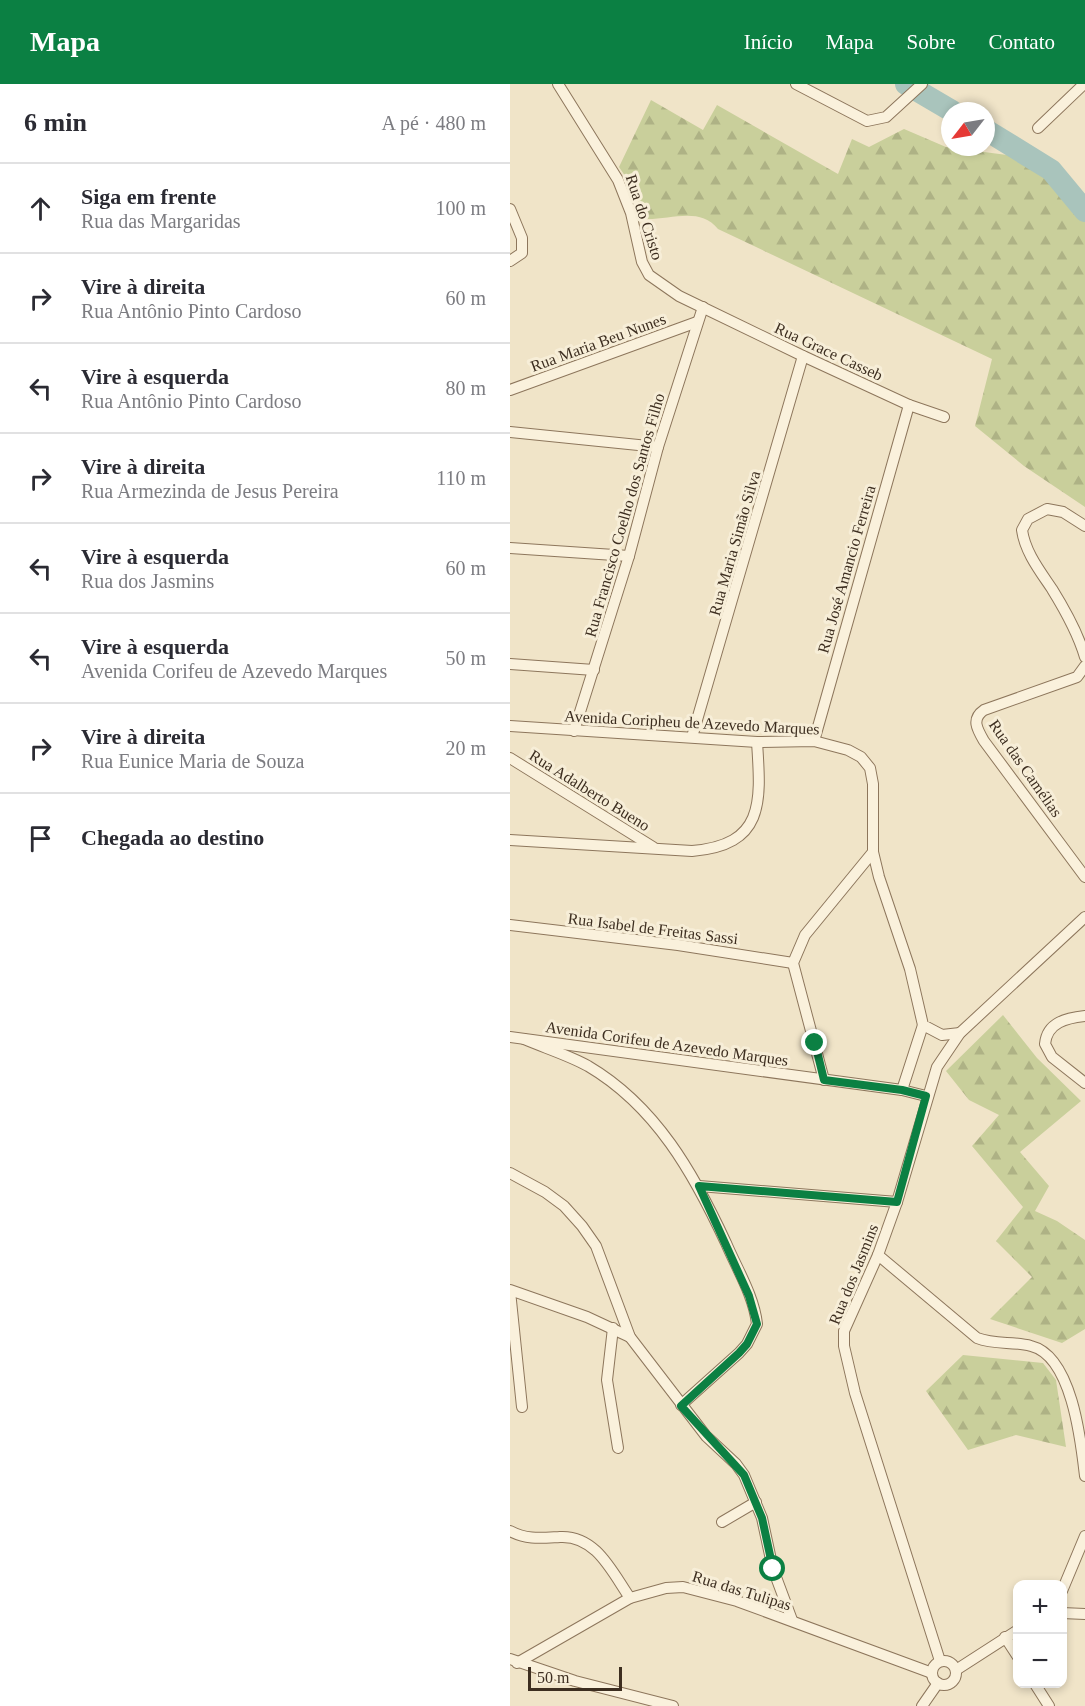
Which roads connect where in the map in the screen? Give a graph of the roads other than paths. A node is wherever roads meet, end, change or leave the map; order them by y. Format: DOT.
graph roads {
  1 [pos="558,84"];
  2 [pos="796,84"];
  3 [pos="922,84"];
  4 [pos="1084,84"];
  5 [pos="1038,128"];
  6 [pos="510,209"];
  7 [pos="514,225"];
  8 [pos="514,259"];
  9 [pos="703,307"];
  10 [pos="698,322"];
  11 [pos="803,356"];
  12 [pos="510,390"];
  13 [pos="909,405"];
  14 [pos="944,417"];
  15 [pos="510,432"];
  16 [pos="658,447"];
  17 [pos="1085,526"];
  18 [pos="510,548"];
  19 [pos="629,556"];
  20 [pos="1085,657"];
  21 [pos="510,664"];
  22 [pos="1085,666"];
  23 [pos="594,670"];
  24 [pos="510,726"];
  25 [pos="574,731"];
  26 [pos="692,737"];
  27 [pos="814,741"];
  28 [pos="757,742"];
  29 [pos="510,758"];
  30 [pos="510,840"];
  31 [pos="655,848"];
  32 [pos="873,852"];
  33 [pos="1085,877"];
  34 [pos="1085,917"];
  35 [pos="510,925"];
  36 [pos="793,963"];
  37 [pos="1085,1016"];
  38 [pos="923,1025"];
  39 [pos="960,1033"];
  40 [pos="510,1037"];
  41 [pos="525,1039"];
  42 [pos="824,1080"];
  43 [pos="1085,1083"];
  44 [pos="902,1090"];
  45 [pos="926,1096"];
  46 [pos="510,1173"];
  47 [pos="699,1186"];
  48 [pos="897,1202"];
  49 [pos="878,1255"];
  50 [pos="510,1291"];
  51 [pos="613,1328"];
  52 [pos="630,1338"];
  53 [pos="681,1406"];
  54 [pos="522,1407"];
  55 [pos="618,1448"];
  56 [pos="1085,1476"];
  57 [pos="756,1502"];
  58 [pos="723,1522"];
  59 [pos="510,1531"];
  60 [pos="1085,1536"];
  61 [pos="1067,1580"];
  62 [pos="630,1598"];
  63 [pos="1067,1613"];
  64 [pos="1085,1614"];
  65 [pos="792,1620"];
  66 [pos="1013,1632"];
  67 [pos="1005,1637"];
  68 [pos="1013,1650"];
  69 [pos="513,1660"];
  70 [pos="940,1661"];
  71 [pos="956,1670"];
  72 [pos="932,1673"];
  73 [pos="938,1683"];
  74 [pos="1038,1688"];
  75 [pos="673,1706"];
  76 [pos="922,1706"];
  77 [pos="1049,1706"];
  1 -- 9 [label="street, Rua do Cristo"];
  2 -- 3 [label="street"];
  4 -- 5 [label="street"];
  6 -- 7 [label="street"];
  7 -- 8 [label="street"];
  9 -- 10 [label="street, Rua Francisco Coelho dos Santos Filho"];
  9 -- 11 [label="street, Rua Grace Casseb"];
  10 -- 12 [label="street, Rua Maria Beu Nunes"];
  10 -- 16 [label="street, Rua Francisco Coelho dos Santos Filho"];
  11 -- 13 [label="street, Rua Grace Casseb"];
  11 -- 26 [label="street, Rua Maria Simão Silva"];
  13 -- 14 [label="street, Rua Grace Casseb"];
  13 -- 27 [label="street, Rua José Amancio Ferreira"];
  15 -- 16 [label="street"];
  16 -- 19 [label="street, Rua Francisco Coelho dos Santos Filho"];
  17 -- 20 [label="street"];
  18 -- 19 [label="street"];
  19 -- 23 [label="street, Rua Francisco Coelho dos Santos Filho"];
  21 -- 23 [label="street"];
  22 -- 33 [label="street, Rua das Camélias"];
  23 -- 25 [label="street, Rua Francisco Coelho dos Santos Filho"];
  24 -- 25 [label="street, Avenida Coripheu de Azevedo Marques"];
  25 -- 26 [label="street, Avenida Coripheu de Azevedo Marques"];
  26 -- 28 [label="street, Avenida Coripheu de Azevedo Marques"];
  27 -- 28 [label="street, Avenida Coripheu de Azevedo Marques"];
  27 -- 32 [label="street, Avenida Coripheu de Azevedo Marques"];
  28 -- 31 [label="street"];
  29 -- 31 [label="street, Rua Adalberto Bueno"];
  30 -- 31 [label="street"];
  32 -- 36 [label="street"];
  32 -- 38 [label="street"];
  34 -- 39 [label="street, Rua dos Jasmins"];
  35 -- 36 [label="street, Rua Isabel de Freitas Sassi"];
  36 -- 42 [label="street"];
  37 -- 43 [label="street"];
  38 -- 39 [label="street"];
  38 -- 44 [label="street"];
  39 -- 45 [label="street, Rua dos Jasmins"];
  40 -- 41 [label="street, Avenida Corifeu de Azevedo Marques"];
  41 -- 42 [label="street, Avenida Corifeu de Azevedo Marques"];
  41 -- 47 [label="street"];
  42 -- 44 [label="street, Avenida Corifeu de Azevedo Marques"];
  44 -- 45 [label="street, Avenida Corifeu de Azevedo Marques"];
  45 -- 48 [label="street, Rua dos Jasmins"];
  46 -- 52 [label="street"];
  47 -- 48 [label="street"];
  47 -- 53 [label="street"];
  48 -- 49 [label="street, Rua dos Jasmins"];
  49 -- 56 [label="street"];
  49 -- 70 [label="street, Rua dos Jasmins"];
  50 -- 51 [label="street"];
  50 -- 54 [label="street"];
  51 -- 52 [label="street"];
  51 -- 55 [label="street"];
  52 -- 53 [label="street"];
  53 -- 57 [label="street"];
  57 -- 58 [label="street"];
  57 -- 65 [label="street"];
  59 -- 62 [label="street"];
  60 -- 61 [label="street"];
  62 -- 65 [label="street, Rua das Tulipas"];
  62 -- 69 [label="street, Rua das Tulipas"];
  63 -- 64 [label="street"];
  65 -- 72 [label="street, Rua das Tulipas"];
  66 -- 67 [label="street"];
  67 -- 68 [label="street"];
  67 -- 71 [label="street"];
  69 -- 75 [label="street"];
  70 -- 71 [label="street"];
  70 -- 72 [label="street"];
  71 -- 73 [label="street"];
  72 -- 73 [label="street"];
  73 -- 76 [label="street"];
  74 -- 77 [label="street"];
}
